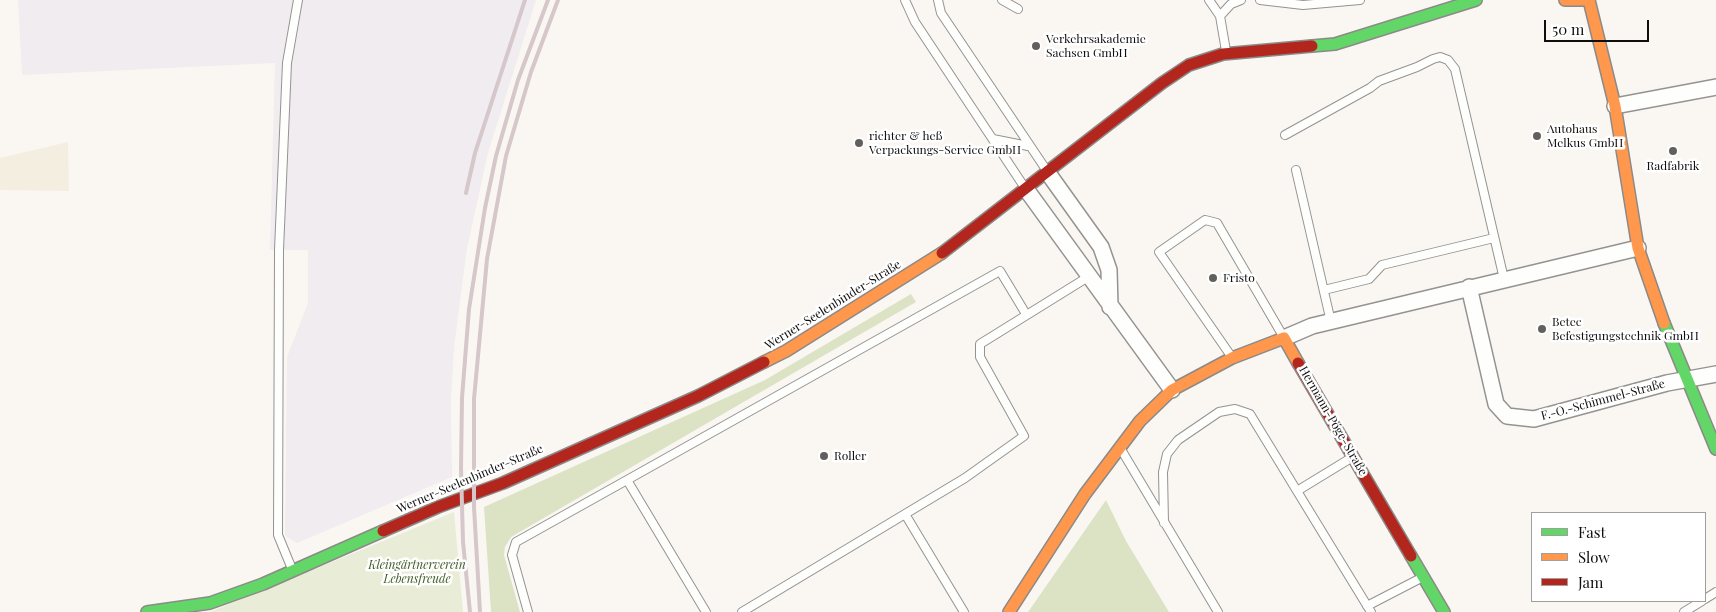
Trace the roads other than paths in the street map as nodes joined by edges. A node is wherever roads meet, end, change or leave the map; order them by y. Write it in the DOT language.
graph roads {
  1 [pos="298,0"];
  2 [pos="905,0"];
  3 [pos="938,0"];
  4 [pos="1002,0"];
  5 [pos="1209,0"];
  6 [pos="1241,0"];
  7 [pos="1260,0"];
  8 [pos="1360,0"];
  9 [pos="1476,0"];
  10 [pos="1564,0"];
  11 [pos="1583,0"];
  12 [pos="1589,0"];
  13 [pos="1018,9"];
  14 [pos="1220,16"];
  15 [pos="1227,53"];
  16 [pos="1716,87"];
  17 [pos="1615,106"];
  18 [pos="1285,134"];
  19 [pos="993,138"];
  20 [pos="1028,146"];
  21 [pos="1296,170"];
  22 [pos="1048,173"];
  23 [pos="1026,189"];
  24 [pos="1494,238"];
  25 [pos="1638,248"];
  26 [pos="1088,276"];
  27 [pos="1504,279"];
  28 [pos="1469,287"];
  29 [pos="1324,290"];
  30 [pos="1110,307"];
  31 [pos="1026,314"];
  32 [pos="1331,322"];
  33 [pos="1284,338"];
  34 [pos="1232,358"];
  35 [pos="1716,374"];
  36 [pos="1685,379"];
  37 [pos="1172,390"];
  38 [pos="1120,448"];
  39 [pos="1716,448"];
  40 [pos="1354,457"];
  41 [pos="627,480"];
  42 [pos="1297,491"];
  43 [pos="905,514"];
  44 [pos="1164,523"];
  45 [pos="292,571"];
  46 [pos="1424,577"];
  47 [pos="1701,602"];
  48 [pos="1369,609"];
  49 [pos="149,612"];
  50 [pos="528,612"];
  51 [pos="706,612"];
  52 [pos="742,612"];
  53 [pos="964,612"];
  54 [pos="1009,612"];
  55 [pos="1218,612"];
  56 [pos="1444,612"];
  57 [pos="1684,612"];
  1 -- 45 [label="lane"];
  2 -- 19 [label="lane"];
  3 -- 20 [label="lane"];
  4 -- 13 [label="lane"];
  5 -- 14 [label="lane"];
  6 -- 14 [label="lane"];
  7 -- 8 [label="lane"];
  9 -- 15 [label="main road, Werner-Seelenbinder-Straße"];
  10 -- 11 [label="main road"];
  12 -- 17 [label="main road"];
  14 -- 15 [label="lane"];
  15 -- 22 [label="main road, Werner-Seelenbinder-Straße"];
  16 -- 17 [label="street"];
  17 -- 25 [label="main road"];
  18 -- 24 [label="lane"];
  19 -- 20 [label="lane"];
  19 -- 23 [label="lane"];
  20 -- 22 [label="lane"];
  21 -- 29 [label="lane"];
  22 -- 23 [label="main road, Werner-Seelenbinder-Straße"];
  22 -- 30 [label="street"];
  23 -- 26 [label="street"];
  23 -- 45 [label="main road, Werner-Seelenbinder-Straße"];
  24 -- 27 [label="lane"];
  24 -- 29 [label="lane"];
  25 -- 27 [label="street"];
  25 -- 36 [label="main road"];
  26 -- 30 [label="street"];
  26 -- 31 [label="lane"];
  27 -- 28 [label="street"];
  28 -- 32 [label="street"];
  28 -- 36 [label="street, F.-O.-Schimmel-Straße"];
  29 -- 32 [label="lane"];
  30 -- 37 [label="street"];
  31 -- 41 [label="lane"];
  31 -- 43 [label="lane"];
  32 -- 33 [label="street"];
  33 -- 34 [label="main road"];
  33 -- 34 [label="lane"];
  33 -- 40 [label="main road, Hermann-Pöge-Straße"];
  34 -- 37 [label="main road"];
  35 -- 36 [label="street, F.-O.-Schimmel-Straße"];
  36 -- 39 [label="main road"];
  37 -- 38 [label="main road"];
  38 -- 44 [label="lane"];
  38 -- 54 [label="main road"];
  40 -- 42 [label="lane"];
  40 -- 46 [label="main road, Hermann-Pöge-Straße"];
  41 -- 50 [label="lane"];
  41 -- 51 [label="lane"];
  42 -- 44 [label="lane"];
  42 -- 48 [label="lane"];
  43 -- 52 [label="lane"];
  43 -- 53 [label="lane"];
  44 -- 55 [label="lane"];
  45 -- 49 [label="main road, Werner-Seelenbinder-Straße"];
  46 -- 48 [label="lane"];
  46 -- 56 [label="main road, Hermann-Pöge-Straße"];
  47 -- 57 [label="lane"];
}
